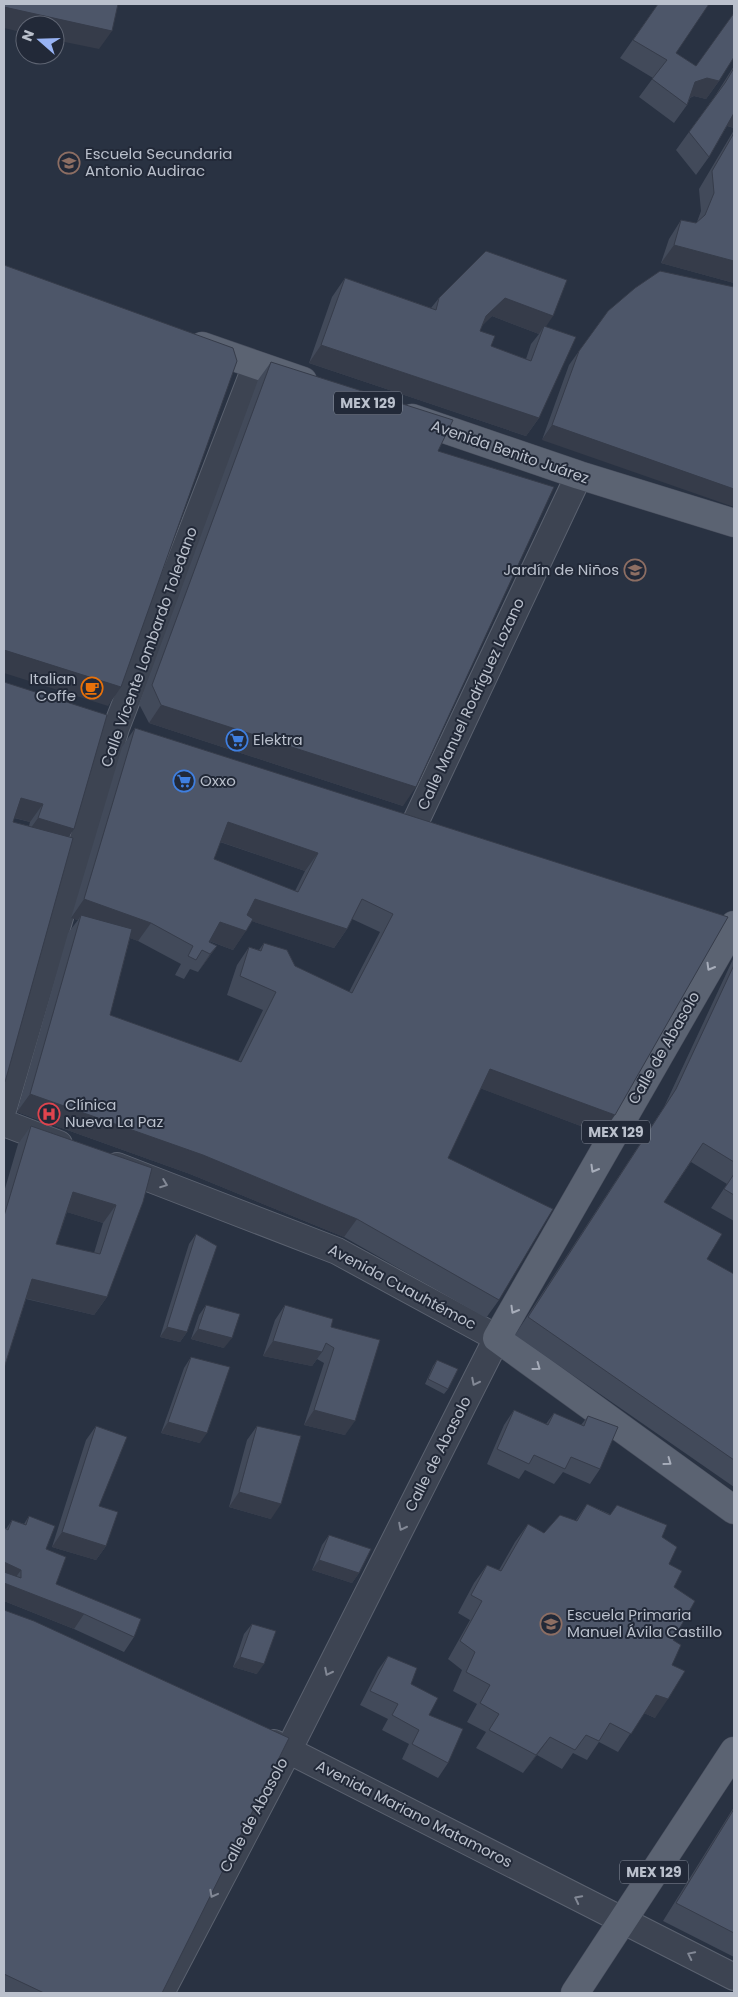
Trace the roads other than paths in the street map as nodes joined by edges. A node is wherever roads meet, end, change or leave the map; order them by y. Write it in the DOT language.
graph roads {
  1 [pos="182,339"];
  2 [pos="256,365"];
  3 [pos="330,390"];
  4 [pos="385,409"];
  5 [pos="578,475"];
  6 [pos="734,523"];
  7 [pos="415,823"];
  8 [pos="728,927"];
  9 [pos="4,1107"];
  10 [pos="4,1123"];
  11 [pos="497,1338"];
  12 [pos="734,1510"];
  13 [pos="252,1734"];
  14 [pos="289,1749"];
  15 [pos="734,1751"];
  16 [pos="621,1921"];
  17 [pos="734,1977"];
  18 [pos="161,1993"];
  19 [pos="575,1993"];
  1 -- 2 [label="main road, MEX 129"];
  2 -- 3 [label="main road, MEX 129"];
  2 -- 9 [label="street, Calle Vicente Lombardo Toledano"];
  4 -- 5 [label="main road, Avenida Benito Juárez / MEX 129"];
  5 -- 6 [label="main road, Avenida Benito Juárez / MEX 129"];
  5 -- 7 [label="street, Calle Manuel Rodríguez Lozano"];
  8 -- 11 [label="main road, Calle de Abasolo / MEX 129, one-way"];
  10 -- 11 [label="street, Avenida Cuauhtémoc, one-way"];
  11 -- 12 [label="main road, Avenida Cuauhtémoc, one-way"];
  11 -- 14 [label="street, Calle de Abasolo, one-way"];
  13 -- 14 [label="street, Avenida Mariano Matamoros"];
  16 -- 14 [label="street, Avenida Mariano Matamoros, one-way"];
  14 -- 18 [label="street, Calle de Abasolo, one-way"];
  15 -- 16 [label="main road, MEX 129"];
  17 -- 16 [label="street, Avenida Mariano Matamoros, one-way"];
  16 -- 19 [label="main road, MEX 129"];
}
